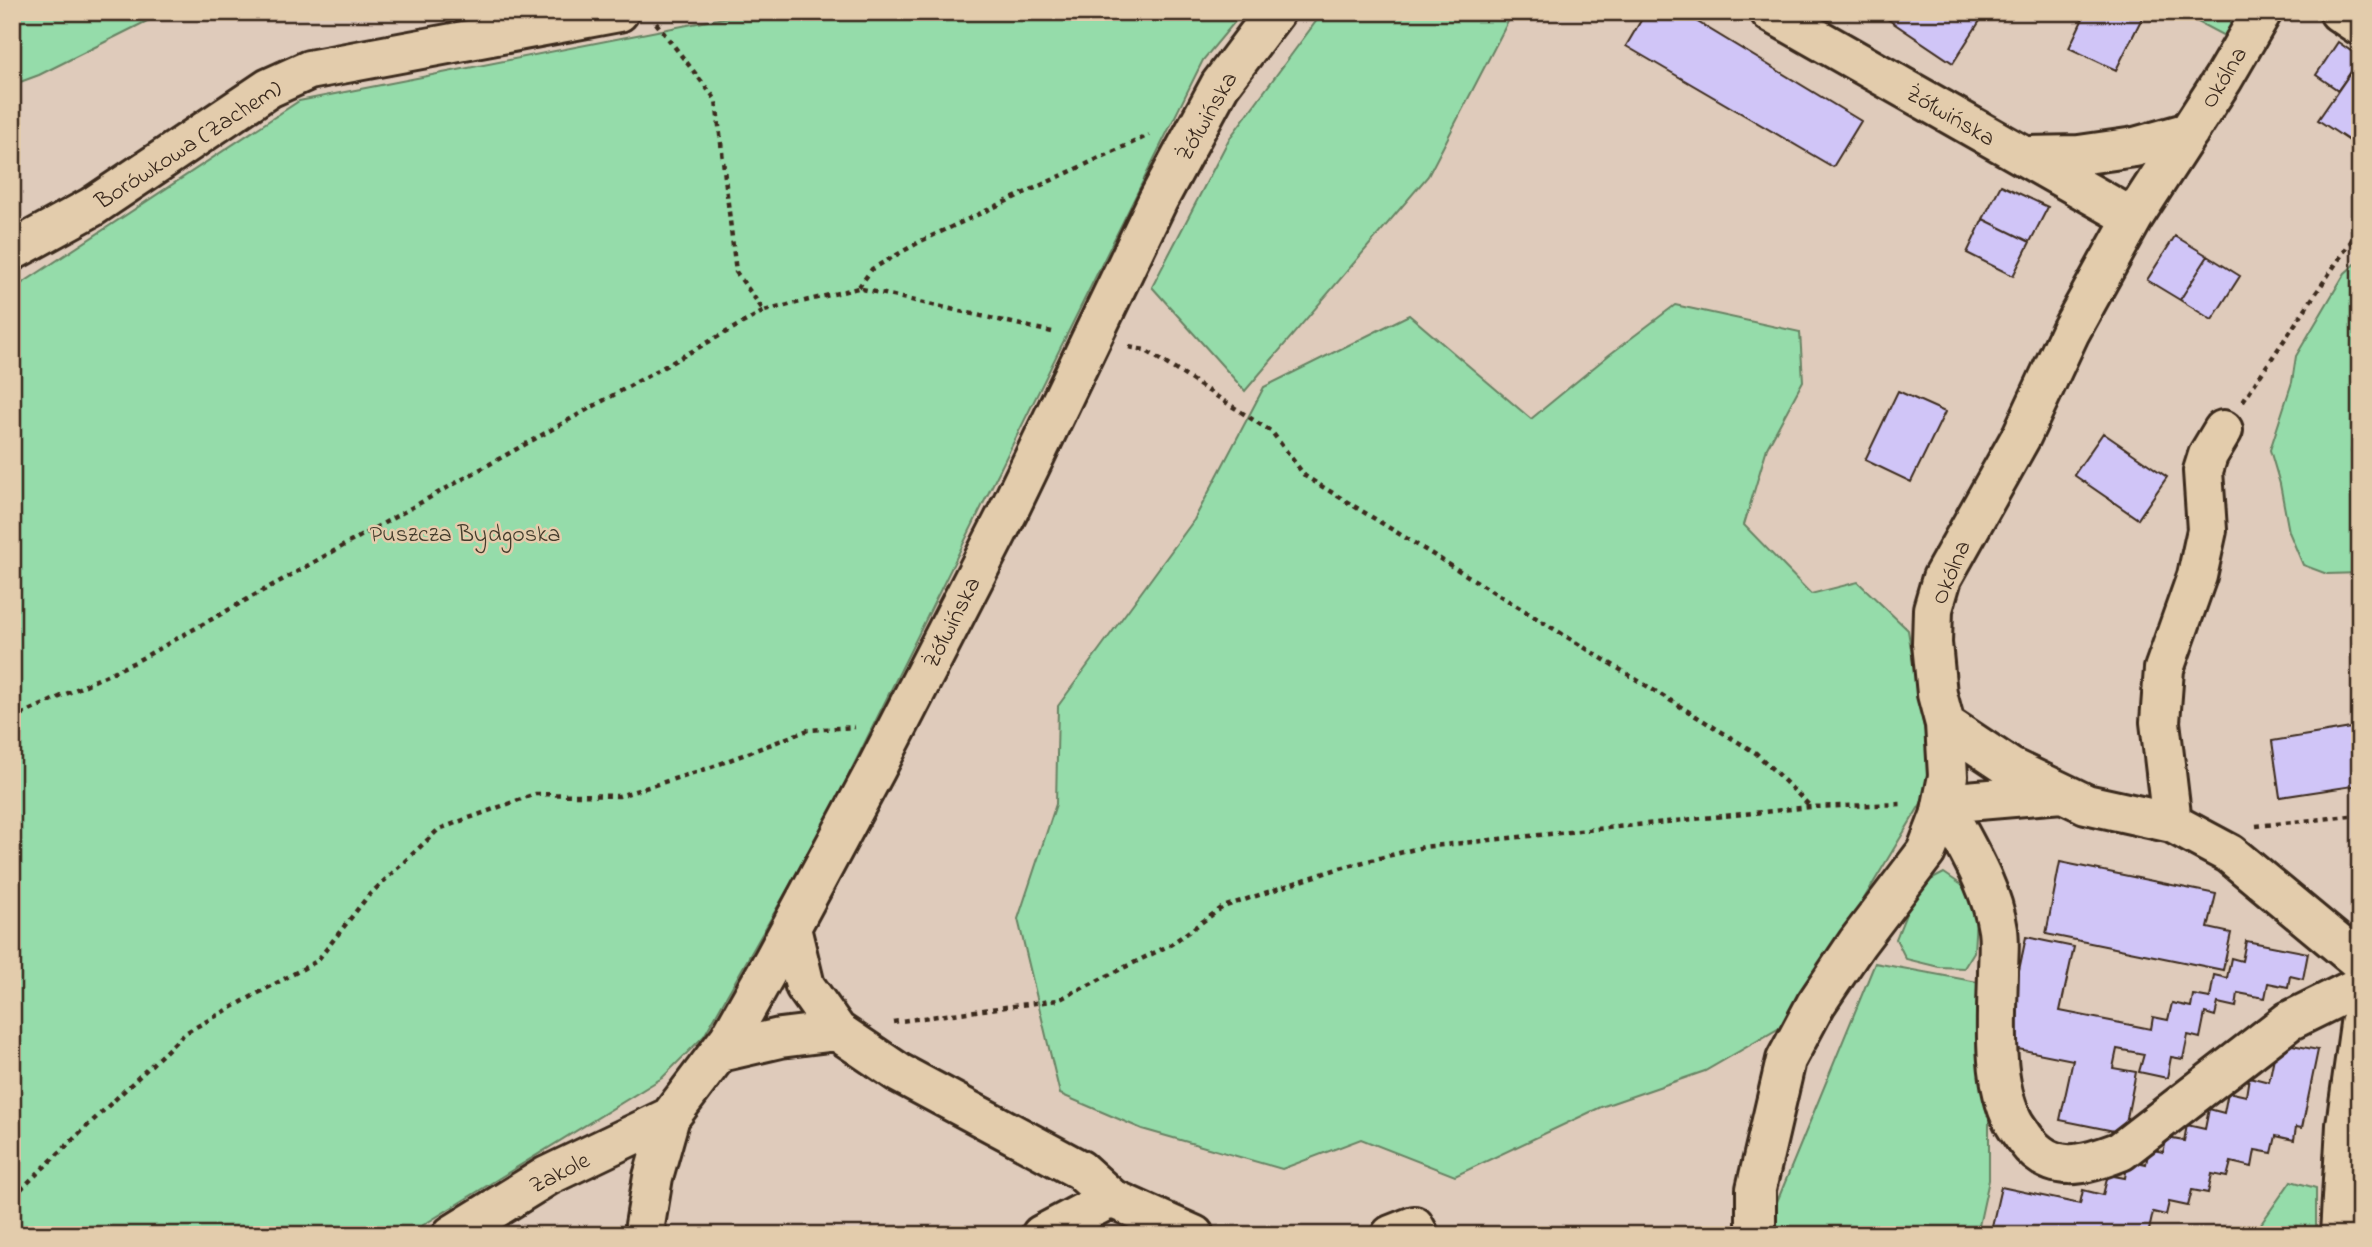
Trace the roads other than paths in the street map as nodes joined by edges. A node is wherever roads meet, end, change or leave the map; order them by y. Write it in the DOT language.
graph roads {
  1 [pos="619,12"];
  2 [pos="1275,12"];
  3 [pos="1770,12"];
  4 [pos="2262,12"];
  5 [pos="2339,12"];
  6 [pos="2360,26"];
  7 [pos="2189,132"];
  8 [pos="2023,156"];
  9 [pos="2133,218"];
  10 [pos="12,251"];
  11 [pos="2223,430"];
  12 [pos="1945,724"];
  13 [pos="2063,793"];
  14 [pos="1943,803"];
  15 [pos="2181,828"];
  16 [pos="791,928"];
  17 [pos="2360,962"];
  18 [pos="2360,986"];
  19 [pos="2360,1024"];
  20 [pos="837,1031"];
  21 [pos="719,1052"];
  22 [pos="670,1117"];
  23 [pos="1111,1198"];
  24 [pos="452,1235"];
  25 [pos="647,1235"];
  26 [pos="1041,1235"];
  27 [pos="1194,1235"];
  28 [pos="1391,1235"];
  29 [pos="1419,1235"];
  30 [pos="1756,1235"];
  31 [pos="2340,1235"];
  1 -- 10 [label="street, Borówkowa (Zachem)"];
  2 -- 16 [label="street, Żółwińska"];
  3 -- 8 [label="street, Żółwińska"];
  4 -- 7 [label="street, Okólna"];
  5 -- 6 [label="street"];
  7 -- 8 [label="street"];
  7 -- 9 [label="street, Okólna"];
  8 -- 9 [label="street, Żółwińska"];
  9 -- 12 [label="street, Okólna"];
  11 -- 15 [label="street"];
  12 -- 13 [label="street"];
  12 -- 14 [label="street, Okólna"];
  13 -- 14 [label="street"];
  13 -- 15 [label="street"];
  14 -- 18 [label="street"];
  14 -- 30 [label="street, Okólna"];
  15 -- 17 [label="street"];
  16 -- 20 [label="street"];
  16 -- 21 [label="street, Żółwińska"];
  19 -- 31 [label="street"];
  20 -- 21 [label="street"];
  20 -- 23 [label="street"];
  21 -- 22 [label="street, Żółwińska"];
  22 -- 24 [label="street, Zakole"];
  22 -- 25 [label="street, Żółwińska"];
  23 -- 26 [label="street"];
  23 -- 27 [label="street"];
  28 -- 29 [label="street"];
}
